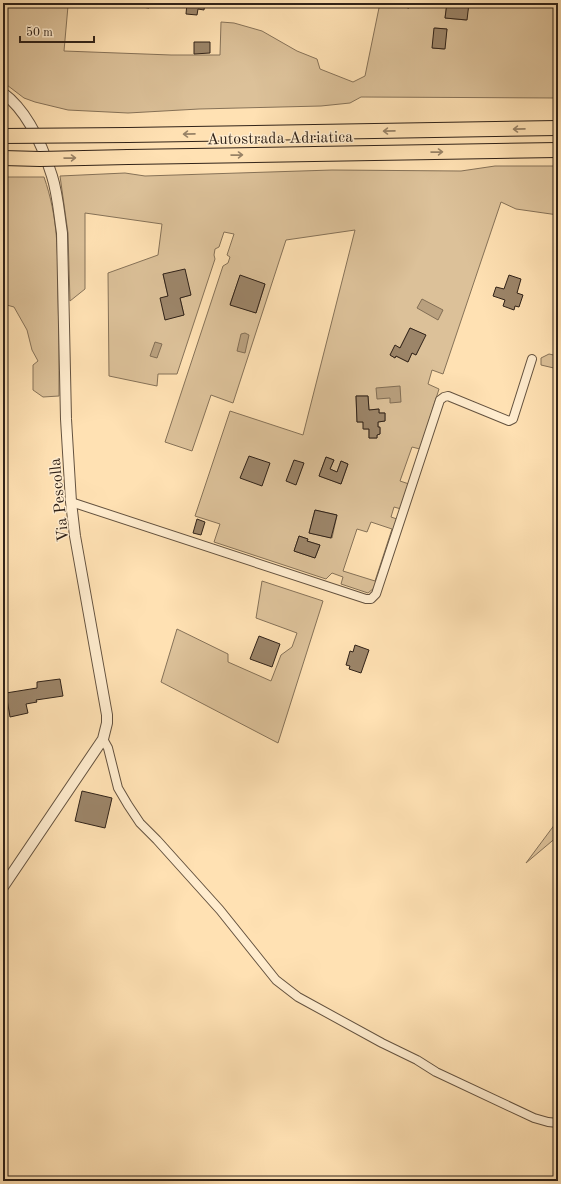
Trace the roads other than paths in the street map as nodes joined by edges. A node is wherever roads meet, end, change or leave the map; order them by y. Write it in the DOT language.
graph roads {
  1 [pos="3,93"];
  2 [pos="558,128"];
  3 [pos="3,136"];
  4 [pos="558,150"];
  5 [pos="3,158"];
  6 [pos="532,359"];
  7 [pos="71,502"];
  8 [pos="103,739"];
  9 [pos="3,887"];
  10 [pos="558,1123"];
  1 -- 7 [label="street, Via Pescolla"];
  2 -- 3 [label="highway, Autostrada Adriatica, one-way, bridge"];
  5 -- 4 [label="highway, Autostrada Adriatica, one-way, bridge"];
  6 -- 7 [label="street"];
  7 -- 8 [label="street, Via Pescolla"];
  8 -- 9 [label="street, Via Pescolla"];
  8 -- 10 [label="street"];
}
